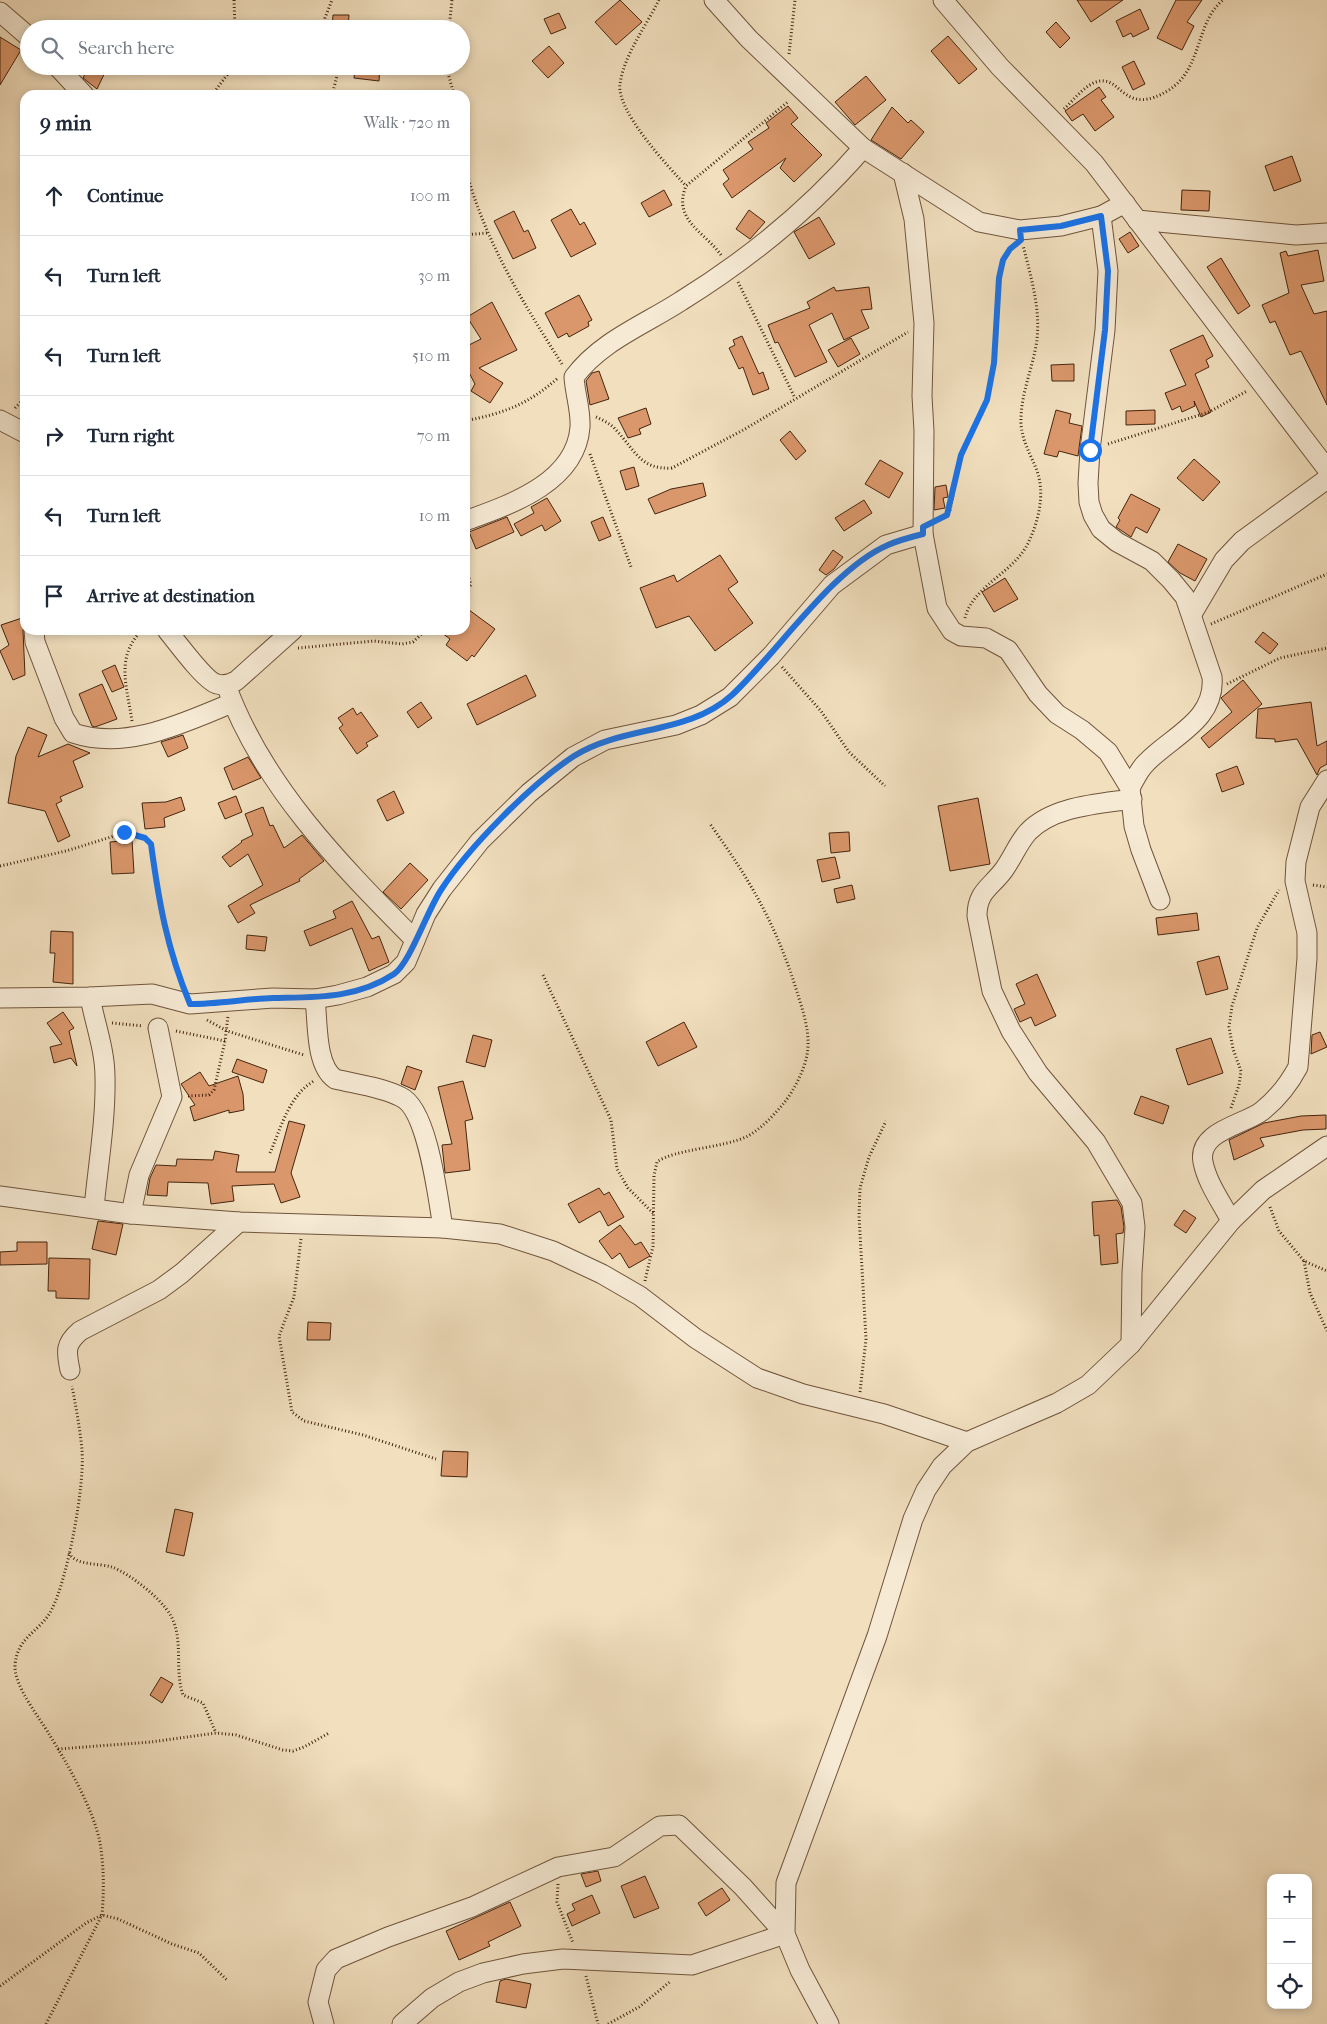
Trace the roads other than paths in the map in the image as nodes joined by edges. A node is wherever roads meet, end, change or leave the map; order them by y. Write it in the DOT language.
graph roads {
  1 [pos="714,0"];
  2 [pos="942,0"];
  3 [pos="0,12"];
  4 [pos="20,29"];
  5 [pos="66,75"];
  6 [pos="80,90"];
  7 [pos="863,148"];
  8 [pos="903,173"];
  9 [pos="1125,203"];
  10 [pos="1101,216"];
  11 [pos="1137,220"];
  12 [pos="1327,233"];
  13 [pos="0,420"];
  14 [pos="20,430"];
  15 [pos="1327,469"];
  16 [pos="1327,479"];
  17 [pos="470,519"];
  18 [pos="923,530"];
  19 [pos="1194,622"];
  20 [pos="34,635"];
  21 [pos="171,635"];
  22 [pos="287,635"];
  23 [pos="229,694"];
  24 [pos="1327,780"];
  25 [pos="1131,793"];
  26 [pos="1160,900"];
  27 [pos="415,940"];
  28 [pos="90,997"];
  29 [pos="0,998"];
  30 [pos="316,999"];
  31 [pos="158,1028"];
  32 [pos="1327,1146"];
  33 [pos="0,1196"];
  34 [pos="94,1208"];
  35 [pos="130,1214"];
  36 [pos="1231,1221"];
  37 [pos="239,1222"];
  38 [pos="444,1228"];
  39 [pos="1132,1344"];
  40 [pos="70,1370"];
  41 [pos="967,1442"];
  42 [pos="785,1934"];
  43 [pos="324,2024"];
  44 [pos="402,2024"];
  45 [pos="829,2024"];
  1 -- 7 [label="street"];
  2 -- 9 [label="street"];
  3 -- 4 [label="street"];
  5 -- 6 [label="street"];
  7 -- 8 [label="street"];
  7 -- 17 [label="street"];
  8 -- 10 [label="street"];
  8 -- 18 [label="street"];
  9 -- 10 [label="street"];
  9 -- 11 [label="street"];
  10 -- 19 [label="street"];
  11 -- 12 [label="street"];
  11 -- 15 [label="street"];
  13 -- 14 [label="street"];
  16 -- 19 [label="street"];
  18 -- 25 [label="street"];
  18 -- 27 [label="street"];
  19 -- 25 [label="street"];
  20 -- 23 [label="street"];
  21 -- 23 [label="street"];
  22 -- 23 [label="street"];
  23 -- 27 [label="street"];
  24 -- 36 [label="street"];
  25 -- 26 [label="street"];
  25 -- 39 [label="street"];
  27 -- 30 [label="street"];
  28 -- 29 [label="street"];
  28 -- 30 [label="street"];
  28 -- 34 [label="street"];
  30 -- 38 [label="street"];
  31 -- 35 [label="street"];
  32 -- 36 [label="street"];
  33 -- 34 [label="street"];
  34 -- 35 [label="street"];
  35 -- 37 [label="street"];
  36 -- 39 [label="street"];
  37 -- 38 [label="street"];
  37 -- 40 [label="street"];
  38 -- 41 [label="street"];
  39 -- 41 [label="street"];
  41 -- 42 [label="street"];
  42 -- 43 [label="street"];
  42 -- 44 [label="street"];
  42 -- 45 [label="street"];
}
